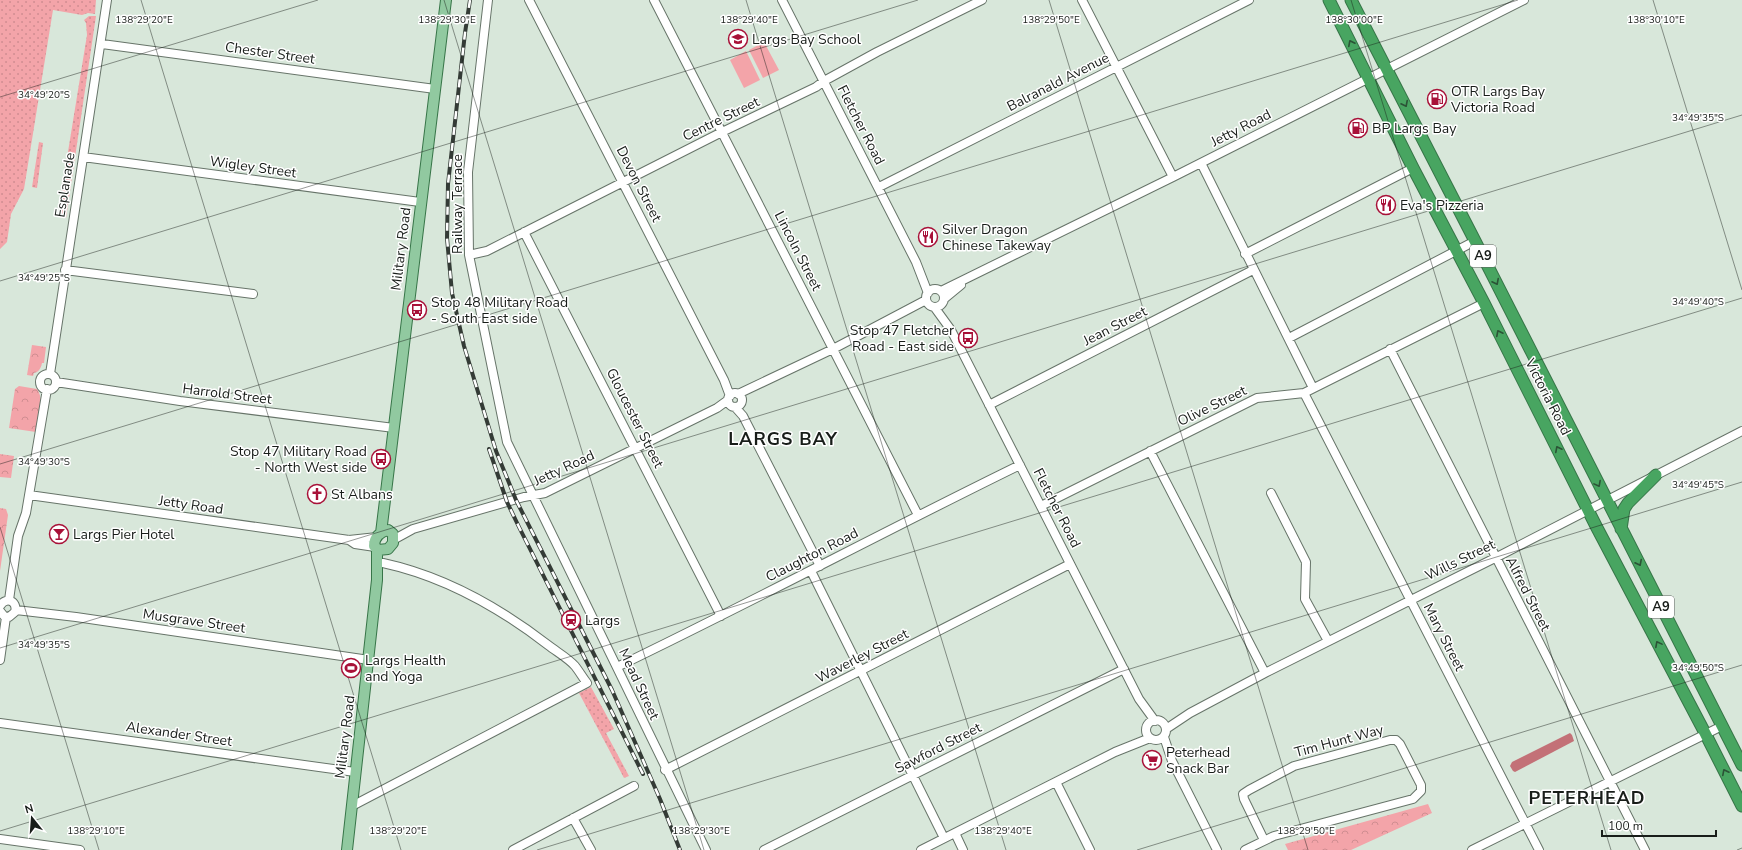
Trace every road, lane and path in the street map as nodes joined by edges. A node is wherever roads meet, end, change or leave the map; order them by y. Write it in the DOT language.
graph roads {
  1 [pos="108,0"];
  2 [pos="446,0"];
  3 [pos="488,0"];
  4 [pos="528,0"];
  5 [pos="654,0"];
  6 [pos="782,0"];
  7 [pos="982,0"];
  8 [pos="1082,0"];
  9 [pos="1249,0"];
  10 [pos="1329,0"];
  11 [pos="1351,0"];
  12 [pos="1524,0"];
  13 [pos="102,44"];
  14 [pos="1116,67"];
  15 [pos="1387,69"];
  16 [pos="1369,78"];
  17 [pos="824,81"];
  18 [pos="435,89"];
  19 [pos="722,132"];
  20 [pos="83,157"];
  21 [pos="1201,163"];
  22 [pos="1413,168"];
  23 [pos="1173,177"];
  24 [pos="623,182"];
  25 [pos="879,187"];
  26 [pos="420,202"];
  27 [pos="524,232"];
  28 [pos="1475,241"];
  29 [pos="1456,251"];
  30 [pos="1245,254"];
  31 [pos="469,255"];
  32 [pos="66,270"];
  33 [pos="1253,270"];
  34 [pos="253,294"];
  35 [pos="935,299"];
  36 [pos="1484,303"];
  37 [pos="1289,338"];
  38 [pos="833,349"];
  39 [pos="1390,349"];
  40 [pos="50,374"];
  41 [pos="56,382"];
  42 [pos="1313,388"];
  43 [pos="48,389"];
  44 [pos="1304,393"];
  45 [pos="735,400"];
  46 [pos="989,405"];
  47 [pos="394,428"];
  48 [pos="1742,431"];
  49 [pos="635,447"];
  50 [pos="1150,451"];
  51 [pos="1020,465"];
  52 [pos="1656,474"];
  53 [pos="1272,493"];
  54 [pos="29,495"];
  55 [pos="533,496"];
  56 [pos="1606,500"];
  57 [pos="1041,506"];
  58 [pos="1588,509"];
  59 [pos="918,515"];
  60 [pos="1621,529"];
  61 [pos="386,534"];
  62 [pos="349,540"];
  63 [pos="380,549"];
  64 [pos="1495,558"];
  65 [pos="383,563"];
  66 [pos="1070,564"];
  67 [pos="820,566"];
  68 [pos="811,572"];
  69 [pos="377,580"];
  70 [pos="9,600"];
  71 [pos="1410,600"];
  72 [pos="0,606"];
  73 [pos="16,610"];
  74 [pos="3,614"];
  75 [pos="721,616"];
  76 [pos="1328,641"];
  77 [pos="0,660"];
  78 [pos="369,660"];
  79 [pos="617,667"];
  80 [pos="1124,669"];
  81 [pos="861,671"];
  82 [pos="1265,673"];
  83 [pos="0,723"];
  84 [pos="1722,726"];
  85 [pos="1156,730"];
  86 [pos="1705,733"];
  87 [pos="1742,765"];
  88 [pos="665,770"];
  89 [pos="355,772"];
  90 [pos="913,776"];
  91 [pos="1056,782"];
  92 [pos="1610,782"];
  93 [pos="634,786"];
  94 [pos="352,806"];
  95 [pos="1742,806"];
  96 [pos="573,818"];
  97 [pos="1525,823"];
  98 [pos="955,833"];
  99 [pos="944,838"];
  100 [pos="0,839"];
  101 [pos="1264,840"];
  102 [pos="80,850"];
  103 [pos="347,850"];
  104 [pos="513,850"];
  105 [pos="591,850"];
  106 [pos="706,850"];
  107 [pos="764,850"];
  108 [pos="921,850"];
  109 [pos="963,850"];
  110 [pos="1090,850"];
  111 [pos="1217,850"];
  112 [pos="1245,850"];
  113 [pos="1472,850"];
  114 [pos="1539,850"];
  115 [pos="1645,850"];
  1 -- 13 [label="street, Esplanade"];
  2 -- 18 [label="main road, Military Road"];
  3 -- 31 [label="street, Railway Terrace"];
  4 -- 24 [label="street, Devon Street"];
  5 -- 19 [label="street, Lincoln Street"];
  6 -- 17 [label="street, Fletcher Road"];
  7 -- 17 [label="street, Centre Street"];
  8 -- 14 [label="street"];
  9 -- 14 [label="street, Balranald Avenue"];
  16 -- 10 [label="highway, Victoria Road / A9, one-way"];
  11 -- 15 [label="highway, Victoria Road / A9"];
  12 -- 15 [label="street, Jetty Road"];
  13 -- 18 [label="street, Chester Street"];
  13 -- 20 [label="street, Esplanade"];
  14 -- 23 [label="street"];
  14 -- 25 [label="street, Balranald Avenue"];
  15 -- 16 [label="street, Jetty Road"];
  15 -- 28 [label="highway, Victoria Road / A9, one-way"];
  16 -- 21 [label="street, Jetty Road"];
  16 -- 22 [label="highway, Victoria Road / A9"];
  17 -- 19 [label="street, Centre Street"];
  17 -- 25 [label="street, Fletcher Road"];
  18 -- 26 [label="main road, Military Road"];
  19 -- 24 [label="street, Centre Street"];
  19 -- 38 [label="street, Lincoln Street"];
  20 -- 26 [label="street, Wigley Street"];
  20 -- 32 [label="street, Esplanade"];
  21 -- 23 [label="street, Jetty Road"];
  21 -- 30 [label="street"];
  22 -- 29 [label="highway, Victoria Road / A9"];
  22 -- 30 [label="street"];
  23 -- 35 [label="street, Jetty Road"];
  24 -- 27 [label="street, Centre Street"];
  24 -- 45 [label="street, Devon Street"];
  25 -- 35 [label="street, Fletcher Road"];
  26 -- 47 [label="main road, Military Road"];
  27 -- 31 [label="street, Centre Street"];
  27 -- 49 [label="street, Gloucester Street"];
  28 -- 29 [label="street"];
  28 -- 56 [label="highway, Victoria Road / A9, one-way"];
  29 -- 36 [label="highway, Victoria Road / A9"];
  29 -- 37 [label="street"];
  30 -- 33 [label="street"];
  31 -- 55 [label="street, Railway Terrace"];
  32 -- 34 [label="street"];
  32 -- 40 [label="street, Esplanade"];
  33 -- 37 [label="street"];
  33 -- 46 [label="street, Jean Street"];
  35 -- 38 [label="street, Jetty Road"];
  35 -- 46 [label="street, Fletcher Road"];
  36 -- 39 [label="street, Olive Street"];
  58 -- 36 [label="highway, Victoria Road / A9, one-way"];
  37 -- 42 [label="street"];
  38 -- 45 [label="street, Jetty Road"];
  38 -- 59 [label="street, Lincoln Street"];
  39 -- 42 [label="street, Olive Street"];
  39 -- 64 [label="street, Alfred Street"];
  40 -- 41 [label="street"];
  40 -- 43 [label="street"];
  41 -- 43 [label="street"];
  41 -- 47 [label="street, Harrold Street"];
  42 -- 44 [label="street, Olive Street"];
  43 -- 54 [label="street"];
  44 -- 50 [label="street, Olive Street"];
  44 -- 71 [label="street, Mary Street"];
  45 -- 49 [label="street, Jetty Road"];
  45 -- 67 [label="street, Devon Street"];
  46 -- 51 [label="street, Fletcher Road"];
  47 -- 61 [label="main road, Military Road"];
  48 -- 52 [label="street, Wills Street"];
  49 -- 55 [label="street, Jetty Road"];
  49 -- 75 [label="street, Gloucester Street"];
  50 -- 57 [label="street, Olive Street"];
  50 -- 82 [label="street"];
  51 -- 57 [label="street, Fletcher Road"];
  51 -- 59 [label="street, Claughton Road"];
  52 -- 56 [label="street, Wills Street"];
  52 -- 60 [label="highway"];
  53 -- 76 [label="street"];
  54 -- 62 [label="street, Jetty Road"];
  54 -- 70 [label="street"];
  55 -- 61 [label="street, Jetty Road"];
  55 -- 79 [label="street, Mead Street"];
  56 -- 58 [label="street, Wills Street"];
  56 -- 60 [label="highway, Victoria Road / A9"];
  57 -- 66 [label="street, Fletcher Road"];
  58 -- 64 [label="street, Wills Street"];
  86 -- 58 [label="highway, Victoria Road / A9, one-way"];
  59 -- 67 [label="street, Claughton Road"];
  60 -- 84 [label="highway, Victoria Road / A9, one-way"];
  61 -- 62 [label="street, Jetty Road"];
  61 -- 63 [label="main road"];
  61 -- 63 [label="main road, Military Road"];
  62 -- 63 [label="street, Jetty Road"];
  63 -- 65 [label="main road, Military Road"];
  63 -- 69 [label="main road, Military Road"];
  64 -- 71 [label="street, Wills Street"];
  64 -- 92 [label="street, Alfred Street"];
  65 -- 69 [label="main road, Military Road"];
  65 -- 94 [label="street"];
  66 -- 80 [label="street, Fletcher Road"];
  66 -- 81 [label="street, Waverley Street"];
  67 -- 68 [label="street, Claughton Road"];
  68 -- 75 [label="street, Claughton Road"];
  68 -- 81 [label="street"];
  69 -- 78 [label="main road, Military Road"];
  70 -- 72 [label="street"];
  70 -- 73 [label="street"];
  71 -- 76 [label="street, Wills Street"];
  71 -- 97 [label="street, Mary Street"];
  73 -- 74 [label="street"];
  73 -- 78 [label="street, Musgrave Street"];
  74 -- 77 [label="street"];
  75 -- 79 [label="street, Claughton Road"];
  76 -- 82 [label="street, Wills Street"];
  78 -- 89 [label="main road, Military Road"];
  79 -- 88 [label="street, Mead Street"];
  80 -- 85 [label="street, Fletcher Road"];
  80 -- 90 [label="street, Sawford Street"];
  81 -- 88 [label="street, Waverley Street"];
  81 -- 90 [label="street"];
  82 -- 85 [label="street, Wills Street"];
  83 -- 89 [label="street, Alexander Street"];
  84 -- 86 [label="street"];
  84 -- 87 [label="highway, Victoria Road / A9"];
  85 -- 91 [label="street, Wills Street"];
  85 -- 111 [label="street, Fletcher Road"];
  86 -- 92 [label="street"];
  95 -- 86 [label="highway, Victoria Road / A9, one-way"];
  88 -- 106 [label="street, Mead Street"];
  89 -- 94 [label="main road, Military Road"];
  90 -- 99 [label="street"];
  90 -- 107 [label="street, Sawford Street"];
  91 -- 98 [label="street, Wills Street"];
  91 -- 110 [label="street"];
  92 -- 97 [label="street"];
  92 -- 115 [label="street, Alfred Street"];
  93 -- 96 [label="street"];
  94 -- 103 [label="main road, Military Road"];
  96 -- 104 [label="street"];
  96 -- 105 [label="street"];
  97 -- 113 [label="street"];
  97 -- 114 [label="street, Mary Street"];
  98 -- 99 [label="street, Wills Street"];
  98 -- 109 [label="street"];
  99 -- 108 [label="street, Wills Street"];
  100 -- 102 [label="street"];
  101 -- 101 [label="street, Tim Hunt Way"];
  101 -- 112 [label="street, Tim Hunt Way"];
}
